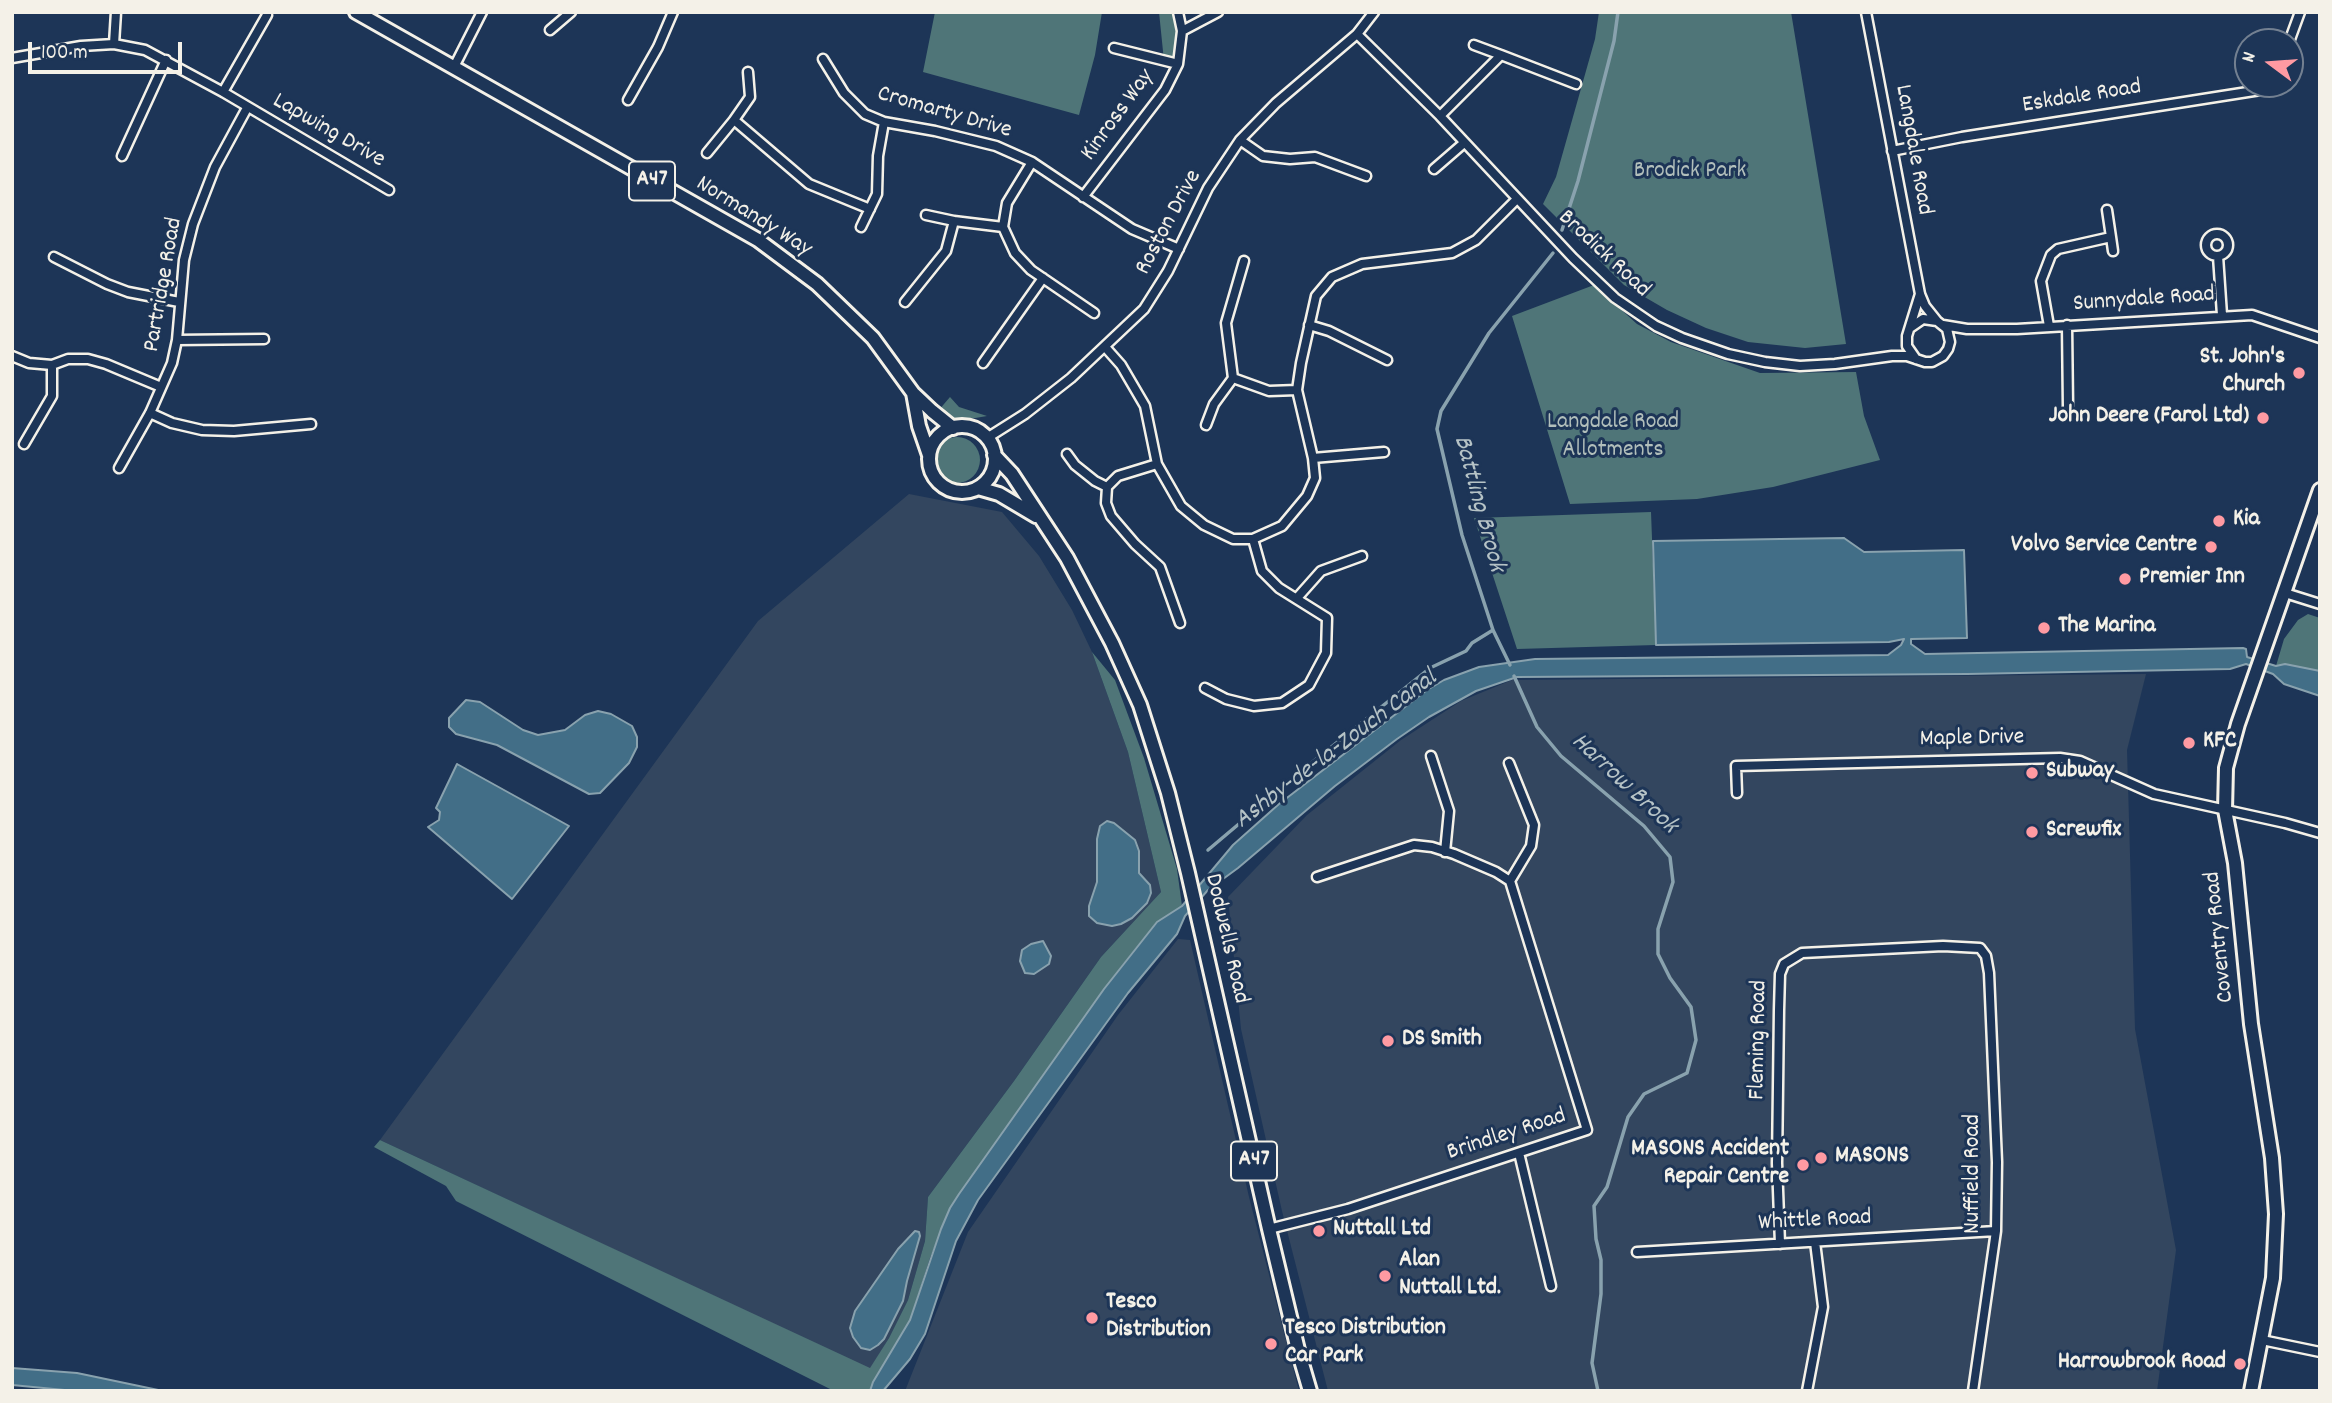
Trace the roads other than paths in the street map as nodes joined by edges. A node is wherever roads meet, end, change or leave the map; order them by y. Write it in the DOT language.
graph roads {
  1 [pos="116,12"];
  2 [pos="356,12"];
  3 [pos="482,12"];
  4 [pos="571,12"];
  5 [pos="673,12"];
  6 [pos="1178,12"];
  7 [pos="1218,12"];
  8 [pos="1374,12"];
  9 [pos="1866,12"];
  10 [pos="267,15"];
  11 [pos="550,30"];
  12 [pos="1182,31"];
  13 [pos="1357,34"];
  14 [pos="114,44"];
  15 [pos="1474,45"];
  16 [pos="1114,48"];
  17 [pos="1501,55"];
  18 [pos="13,57"];
  19 [pos="823,59"];
  20 [pos="166,60"];
  21 [pos="1178,64"];
  22 [pos="454,68"];
  23 [pos="748,72"];
  24 [pos="1576,84"];
  25 [pos="223,92"];
  26 [pos="2234,94"];
  27 [pos="628,100"];
  28 [pos="247,108"];
  29 [pos="1440,116"];
  30 [pos="734,121"];
  31 [pos="884,122"];
  32 [pos="1240,140"];
  33 [pos="1464,143"];
  34 [pos="1892,151"];
  35 [pos="707,153"];
  36 [pos="122,156"];
  37 [pos="1032,162"];
  38 [pos="1434,169"];
  39 [pos="1366,176"];
  40 [pos="389,190"];
  41 [pos="1083,197"];
  42 [pos="1517,199"];
  43 [pos="870,209"];
  44 [pos="2107,210"];
  45 [pos="926,215"];
  46 [pos="954,221"];
  47 [pos="862,227"];
  48 [pos="1003,227"];
  49 [pos="2111,237"];
  50 [pos="1179,249"];
  51 [pos="2113,251"];
  52 [pos="2218,256"];
  53 [pos="54,257"];
  54 [pos="1244,261"];
  55 [pos="1043,278"];
  56 [pos="1920,294"];
  57 [pos="179,302"];
  58 [pos="905,302"];
  59 [pos="1094,313"];
  60 [pos="2222,315"];
  61 [pos="1940,323"];
  62 [pos="1309,325"];
  63 [pos="2067,325"];
  64 [pos="2049,326"];
  65 [pos="1910,328"];
  66 [pos="1967,329"];
  67 [pos="1949,337"];
  68 [pos="2320,338"];
  69 [pos="264,340"];
  70 [pos="177,341"];
  71 [pos="1907,346"];
  72 [pos="1105,347"];
  73 [pos="12,356"];
  74 [pos="1892,356"];
  75 [pos="1387,360"];
  76 [pos="1918,360"];
  77 [pos="983,363"];
  78 [pos="52,365"];
  79 [pos="1233,378"];
  80 [pos="160,387"];
  81 [pos="1297,390"];
  82 [pos="913,393"];
  83 [pos="2068,407"];
  84 [pos="150,414"];
  85 [pos="311,424"];
  86 [pos="1206,425"];
  87 [pos="953,428"];
  88 [pos="987,438"];
  89 [pos="24,444"];
  90 [pos="1384,452"];
  91 [pos="1067,454"];
  92 [pos="929,455"];
  93 [pos="994,455"];
  94 [pos="1313,458"];
  95 [pos="1157,464"];
  96 [pos="119,468"];
  97 [pos="1107,487"];
  98 [pos="978,488"];
  99 [pos="2320,490"];
  100 [pos="1039,518"];
  101 [pos="1253,539"];
  102 [pos="1362,556"];
  103 [pos="2284,593"];
  104 [pos="1297,598"];
  105 [pos="2320,604"];
  106 [pos="1180,623"];
  107 [pos="1205,688"];
  108 [pos="1431,756"];
  109 [pos="1509,763"];
  110 [pos="1737,793"];
  111 [pos="2225,810"];
  112 [pos="2320,833"];
  113 [pos="1445,852"];
  114 [pos="1317,877"];
  115 [pos="1510,881"];
  116 [pos="1986,956"];
  117 [pos="1519,1153"];
  118 [pos="1269,1229"];
  119 [pos="1996,1231"];
  120 [pos="1815,1242"];
  121 [pos="1780,1244"];
  122 [pos="1637,1252"];
  123 [pos="1551,1286"];
  124 [pos="2262,1340"];
  125 [pos="2320,1352"];
  126 [pos="1311,1391"];
  127 [pos="1807,1391"];
  128 [pos="1973,1391"];
  129 [pos="2252,1391"];
  1 -- 14 [label="street"];
  2 -- 22 [label="main road, Normandy Way / A47"];
  3 -- 22 [label="street"];
  4 -- 11 [label="street"];
  5 -- 27 [label="street"];
  6 -- 12 [label="street, Kinross Way"];
  7 -- 12 [label="street"];
  8 -- 13 [label="street, Roston Drive"];
  9 -- 34 [label="street, Langdale Road"];
  10 -- 25 [label="street"];
  12 -- 21 [label="street, Kinross Way"];
  13 -- 29 [label="street, Brodick Road"];
  13 -- 32 [label="street, Roston Drive"];
  14 -- 18 [label="street, Lapwing Drive"];
  14 -- 20 [label="street, Lapwing Drive"];
  15 -- 17 [label="street"];
  16 -- 21 [label="street"];
  17 -- 24 [label="street"];
  17 -- 29 [label="street"];
  19 -- 31 [label="street, Cromarty Drive"];
  20 -- 25 [label="street, Lapwing Drive"];
  20 -- 36 [label="street"];
  21 -- 41 [label="street, Kinross Way"];
  22 -- 82 [label="main road, Normandy Way / A47"];
  23 -- 30 [label="street"];
  25 -- 28 [label="street, Lapwing Drive"];
  26 -- 34 [label="street, Eskdale Road"];
  28 -- 40 [label="street, Lapwing Drive"];
  28 -- 57 [label="street, Partridge Road"];
  29 -- 33 [label="street, Brodick Road"];
  30 -- 35 [label="street"];
  30 -- 43 [label="street"];
  31 -- 37 [label="street, Cromarty Drive"];
  31 -- 43 [label="street"];
  32 -- 39 [label="street"];
  32 -- 50 [label="street, Roston Drive"];
  33 -- 38 [label="street"];
  33 -- 42 [label="street, Brodick Road"];
  34 -- 56 [label="street, Langdale Road"];
  37 -- 41 [label="street, Cromarty Drive"];
  37 -- 48 [label="street"];
  41 -- 50 [label="street, Cromarty Drive"];
  42 -- 62 [label="street"];
  42 -- 74 [label="street, Brodick Road"];
  43 -- 47 [label="street"];
  44 -- 49 [label="street"];
  45 -- 46 [label="street"];
  46 -- 48 [label="street"];
  46 -- 58 [label="street"];
  48 -- 55 [label="street"];
  49 -- 51 [label="street"];
  49 -- 64 [label="street"];
  50 -- 72 [label="street, Roston Drive"];
  52 -- 60 [label="street"];
  53 -- 57 [label="street"];
  54 -- 79 [label="street"];
  55 -- 59 [label="street"];
  55 -- 77 [label="street"];
  56 -- 61 [label="street, Langdale Road"];
  56 -- 65 [label="street, Langdale Road"];
  57 -- 70 [label="street, Partridge Road"];
  60 -- 63 [label="street, Sunnydale Road"];
  60 -- 68 [label="street, Sunnydale Road"];
  61 -- 65 [label="street"];
  61 -- 66 [label="street, Sunnydale Road"];
  61 -- 67 [label="street"];
  62 -- 75 [label="street"];
  62 -- 81 [label="street"];
  63 -- 64 [label="street, Sunnydale Road"];
  63 -- 83 [label="street"];
  64 -- 66 [label="street, Sunnydale Road"];
  65 -- 71 [label="street"];
  66 -- 67 [label="street, Sunnydale Road"];
  67 -- 76 [label="street"];
  69 -- 70 [label="street"];
  70 -- 80 [label="street, Partridge Road"];
  71 -- 74 [label="street, Brodick Road"];
  71 -- 76 [label="street"];
  72 -- 88 [label="street, Roston Drive"];
  72 -- 95 [label="street"];
  73 -- 78 [label="street"];
  74 -- 76 [label="street, Brodick Road"];
  78 -- 80 [label="street"];
  78 -- 89 [label="street"];
  79 -- 81 [label="street"];
  79 -- 86 [label="street"];
  80 -- 84 [label="street, Partridge Road"];
  81 -- 94 [label="street"];
  82 -- 87 [label="main road, Normandy Way / A47"];
  82 -- 92 [label="main road, Normandy Way / A47"];
  84 -- 85 [label="street"];
  84 -- 96 [label="street, Partridge Road"];
  87 -- 88 [label="main road"];
  87 -- 92 [label="main road"];
  88 -- 93 [label="main road"];
  90 -- 94 [label="street"];
  91 -- 97 [label="street"];
  92 -- 98 [label="main road"];
  93 -- 98 [label="main road"];
  93 -- 100 [label="main road, Dodwells Road / A47"];
  94 -- 101 [label="street"];
  95 -- 97 [label="street"];
  95 -- 101 [label="street"];
  97 -- 106 [label="street"];
  98 -- 100 [label="main road, Dodwells Road / A47"];
  99 -- 103 [label="main road, Coventry Road"];
  100 -- 118 [label="main road, Dodwells Road / A47"];
  101 -- 104 [label="street"];
  102 -- 104 [label="street"];
  103 -- 105 [label="street"];
  103 -- 111 [label="main road, Coventry Road"];
  104 -- 107 [label="street"];
  108 -- 113 [label="street"];
  109 -- 115 [label="street"];
  110 -- 111 [label="street, Maple Drive"];
  111 -- 112 [label="street"];
  111 -- 124 [label="main road, Coventry Road"];
  113 -- 114 [label="street"];
  113 -- 115 [label="street"];
  115 -- 117 [label="street, Brindley Road"];
  116 -- 119 [label="street, Nuffield Road"];
  116 -- 121 [label="street, Fleming Road"];
  117 -- 118 [label="street, Brindley Road"];
  117 -- 123 [label="street"];
  118 -- 126 [label="main road, Dodwells Road / A47"];
  119 -- 120 [label="street, Whittle Road"];
  119 -- 128 [label="street, Nuffield Road"];
  120 -- 121 [label="street, Whittle Road"];
  120 -- 127 [label="street"];
  121 -- 122 [label="street, Whittle Road"];
  124 -- 125 [label="street"];
  124 -- 129 [label="main road, Coventry Road"];
}
